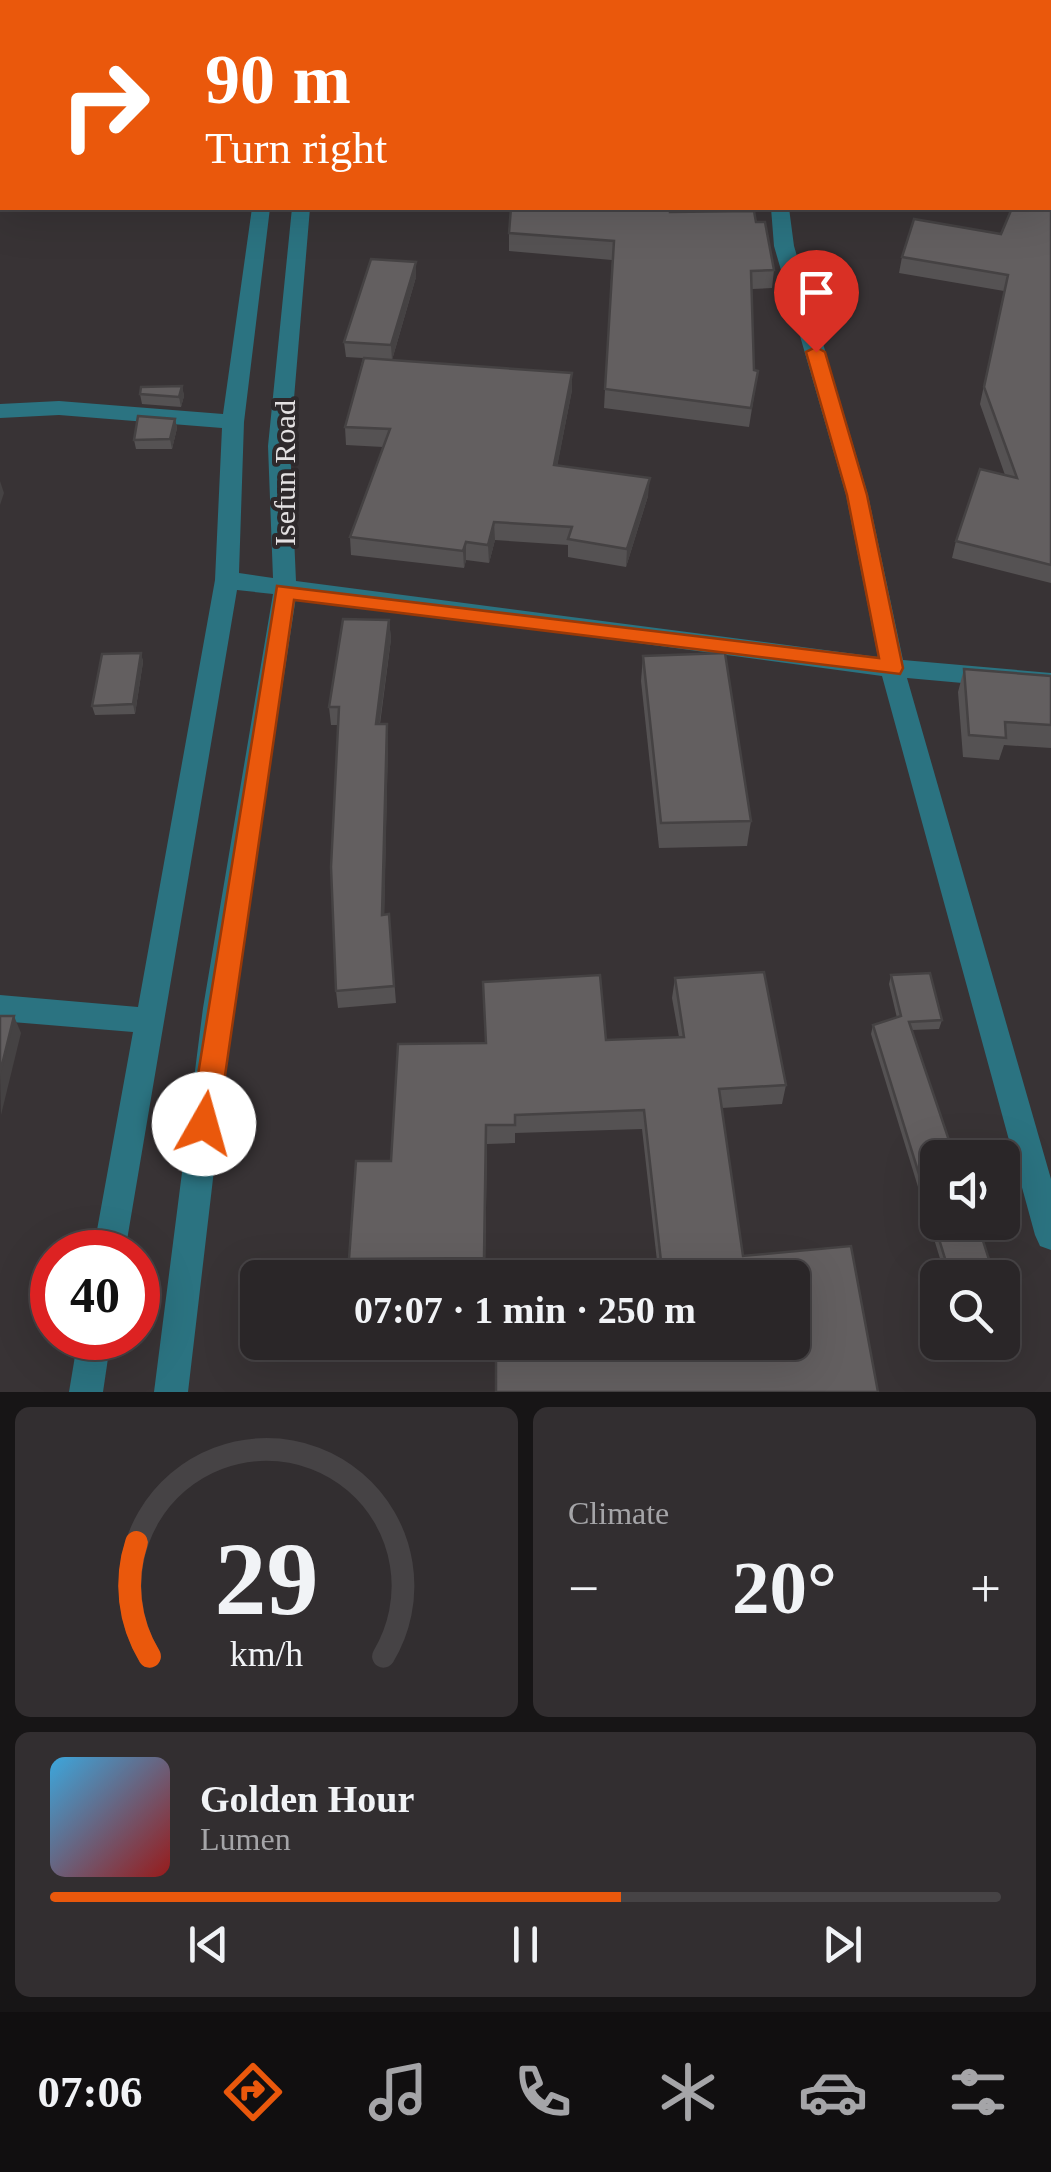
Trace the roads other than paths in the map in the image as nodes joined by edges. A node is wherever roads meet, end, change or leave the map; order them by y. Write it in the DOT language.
graph roads {
  1 [pos="261,210"];
  2 [pos="301,210"];
  3 [pos="780,210"];
  4 [pos="0,411"];
  5 [pos="233,422"];
  6 [pos="226,580"];
  7 [pos="284,591"];
  8 [pos="892,668"];
  9 [pos="1051,682"];
  10 [pos="0,1008"];
  11 [pos="147,1020"];
  12 [pos="113,1230"];
  13 [pos="1051,1235"];
  14 [pos="91,1360"];
  15 [pos="86,1392"];
  16 [pos="171,1392"];
  1 -- 5 [label="street, Isefun Road"];
  2 -- 7 [label="street, Isefun Road"];
  3 -- 8 [label="street"];
  4 -- 5 [label="street"];
  5 -- 6 [label="street, Isefun Road"];
  6 -- 7 [label="street"];
  6 -- 11 [label="street, Isefun Road"];
  7 -- 8 [label="street"];
  7 -- 16 [label="street, Isefun Road"];
  8 -- 9 [label="street"];
  8 -- 13 [label="street"];
  10 -- 11 [label="street"];
  11 -- 12 [label="street, Isefun Road"];
  14 -- 15 [label="street"];
}
